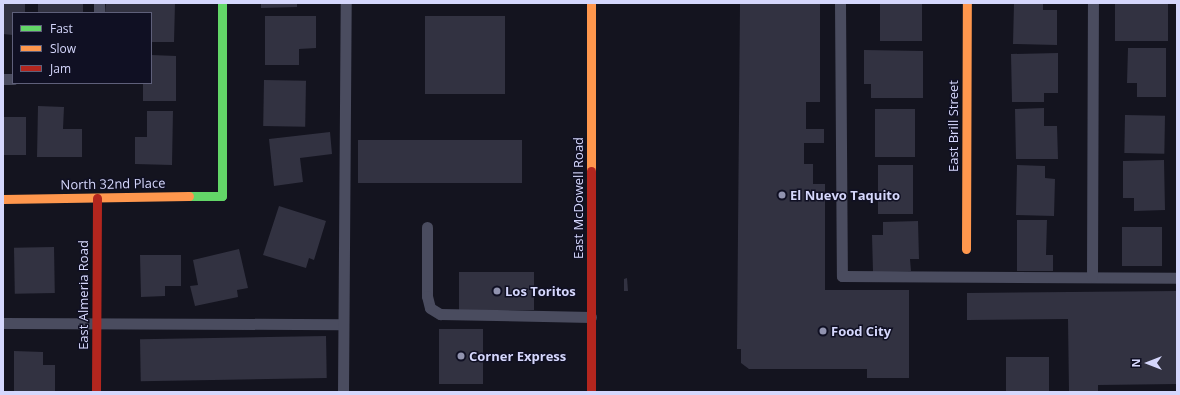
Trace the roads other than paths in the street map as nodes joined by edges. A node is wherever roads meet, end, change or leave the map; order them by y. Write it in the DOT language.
graph roads {
  1 [pos="222,3"];
  2 [pos="346,3"];
  3 [pos="591,3"];
  4 [pos="840,3"];
  5 [pos="967,3"];
  6 [pos="1093,3"];
  7 [pos="97,198"];
  8 [pos="3,199"];
  9 [pos="427,227"];
  10 [pos="966,249"];
  11 [pos="1092,277"];
  12 [pos="1177,278"];
  13 [pos="591,316"];
  14 [pos="3,323"];
  15 [pos="96,324"];
  16 [pos="342,324"];
  17 [pos="96,392"];
  18 [pos="343,392"];
  19 [pos="591,392"];
  1 -- 7 [label="street, North 32nd Place"];
  2 -- 16 [label="lane"];
  3 -- 13 [label="street, East McDowell Road"];
  4 -- 11 [label="lane"];
  5 -- 10 [label="street, East Brill Street"];
  6 -- 11 [label="lane"];
  7 -- 8 [label="street, North 32nd Place"];
  7 -- 15 [label="street, East Almeria Road"];
  9 -- 13 [label="lane"];
  11 -- 12 [label="lane"];
  13 -- 19 [label="street, East McDowell Road"];
  14 -- 15 [label="lane"];
  15 -- 16 [label="lane"];
  15 -- 17 [label="street, East Almeria Road"];
  16 -- 18 [label="lane"];
}
